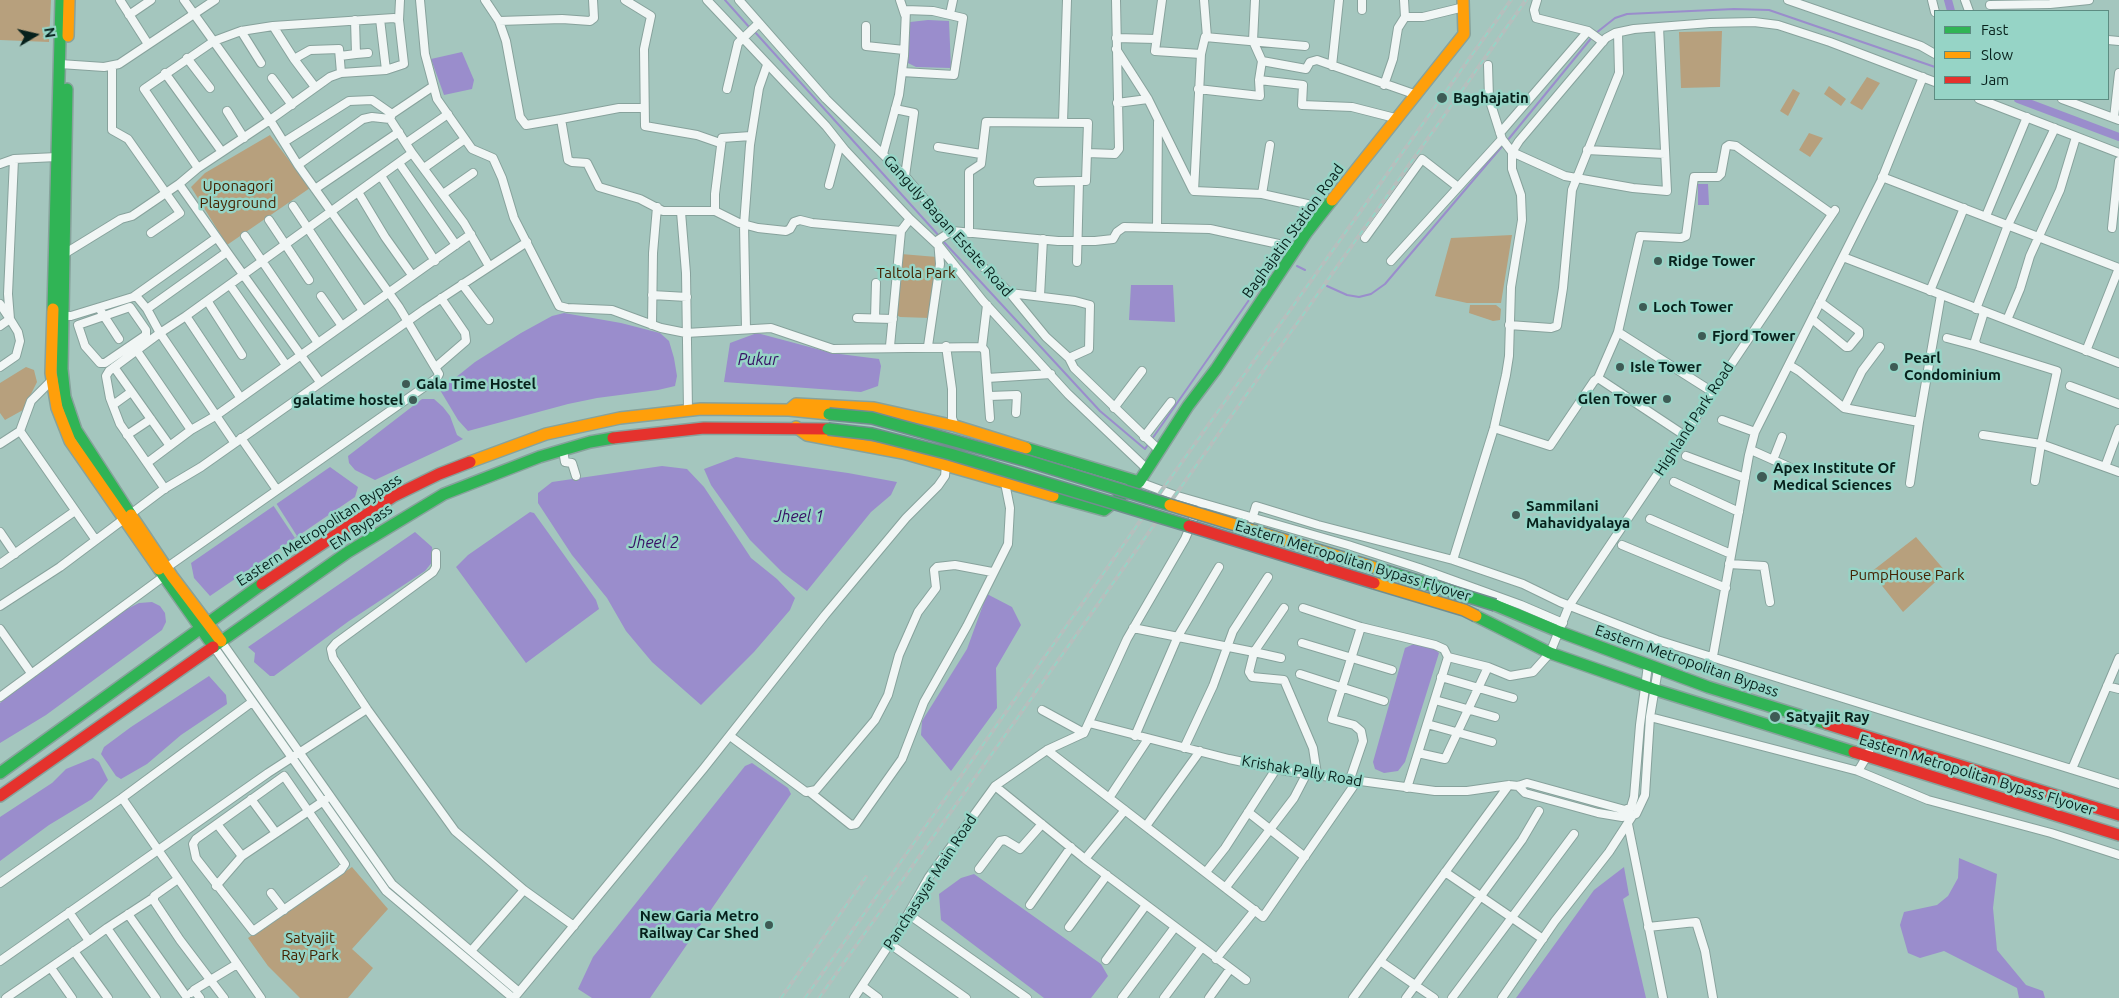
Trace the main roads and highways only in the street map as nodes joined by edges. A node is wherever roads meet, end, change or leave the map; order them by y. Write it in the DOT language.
graph roads {
  1 [pos="61,0"];
  2 [pos="69,0"];
  3 [pos="1463,3"];
  4 [pos="64,64"];
  5 [pos="59,217"];
  6 [pos="58,316"];
  7 [pos="790,410"];
  8 [pos="796,427"];
  9 [pos="1139,482"];
  10 [pos="127,517"];
  11 [pos="203,625"];
  12 [pos="1561,628"];
  13 [pos="217,644"];
  14 [pos="0,773"];
  15 [pos="0,796"];
  16 [pos="2119,815"];
  17 [pos="2119,835"];
  1 -- 4 [label="main road"];
  2 -- 4 [label="main road"];
  3 -- 9 [label="main road, Baghajatin Station Road"];
  4 -- 5 [label="main road"];
  4 -- 5 [label="main road"];
  5 -- 6 [label="main road"];
  5 -- 6 [label="main road"];
  6 -- 10 [label="main road"];
  6 -- 10 [label="main road"];
  7 -- 9 [label="main road"];
  7 -- 11 [label="main road, Eastern Metropolitan Bypass"];
  7 -- 12 [label="main road, Eastern Metropolitan Bypass Flyover, bridge"];
  8 -- 9 [label="main road, Baghajatin Station Road"];
  8 -- 13 [label="main road, EM Bypass"];
  8 -- 17 [label="main road, Eastern Metropolitan Bypass Flyover, bridge"];
  10 -- 11 [label="main road"];
  11 -- 13 [label="main road"];
  11 -- 14 [label="main road, Eastern Metropolitan Bypass"];
  12 -- 16 [label="main road, Eastern Metropolitan Bypass"];
  13 -- 15 [label="main road, EM Bypass"];
}
